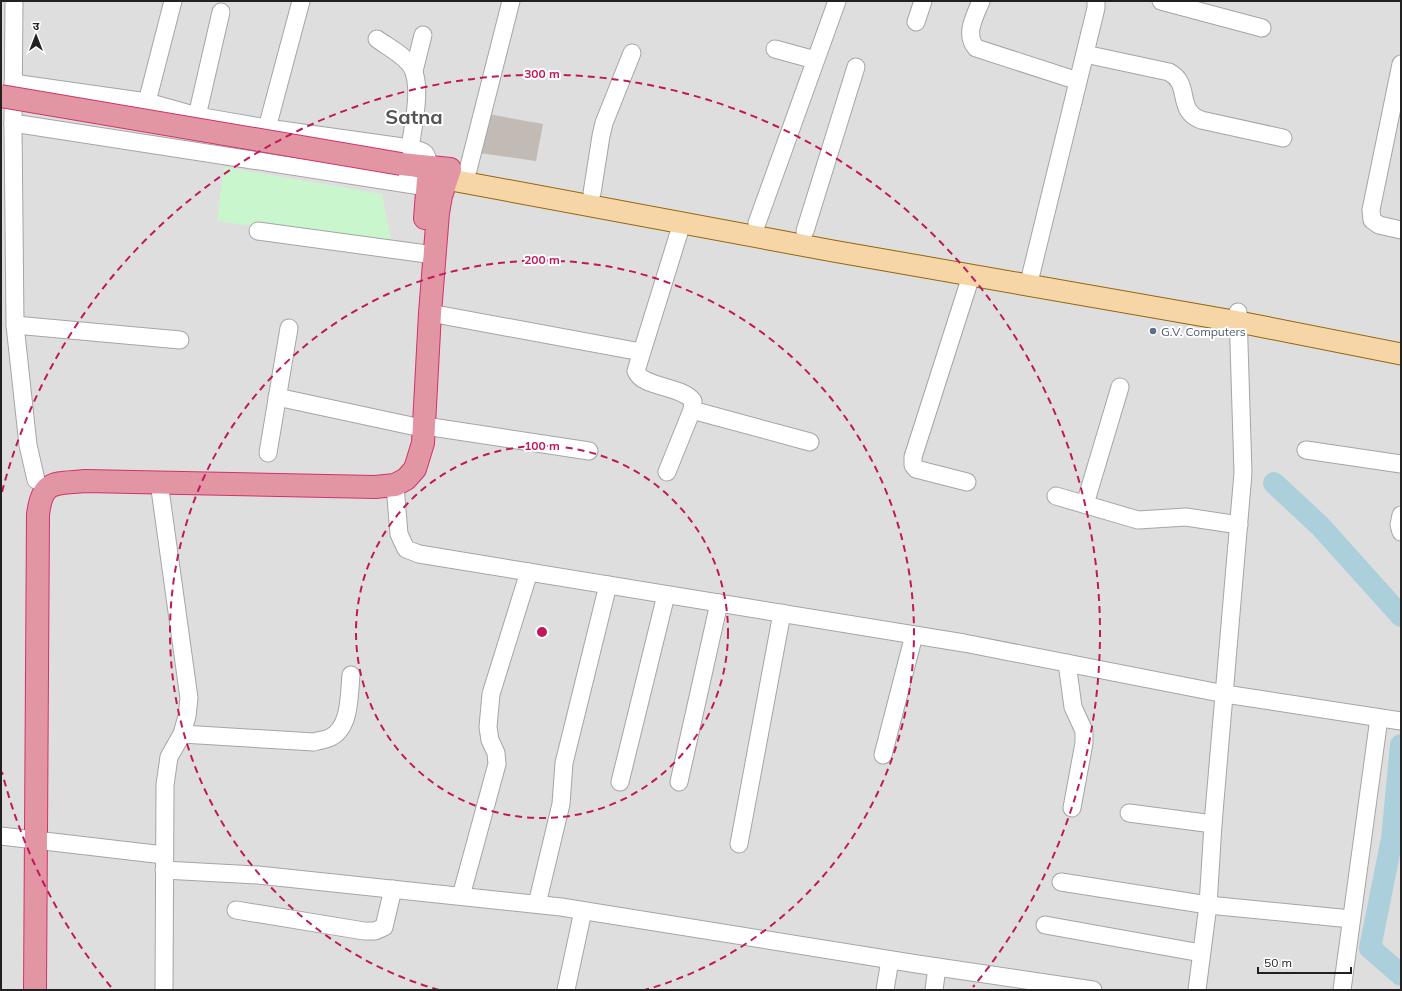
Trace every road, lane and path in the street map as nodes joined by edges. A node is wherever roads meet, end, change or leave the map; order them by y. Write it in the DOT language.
graph roads {
  1 [pos="14,1"];
  2 [pos="173,1"];
  3 [pos="301,1"];
  4 [pos="511,1"];
  5 [pos="837,1"];
  6 [pos="923,1"];
  7 [pos="981,1"];
  8 [pos="1096,1"];
  9 [pos="1161,1"];
  10 [pos="221,12"];
  11 [pos="916,22"];
  12 [pos="1262,28"];
  13 [pos="423,35"];
  14 [pos="378,39"];
  15 [pos="775,49"];
  16 [pos="632,53"];
  17 [pos="1085,54"];
  18 [pos="815,60"];
  19 [pos="1401,64"];
  20 [pos="856,67"];
  21 [pos="414,71"];
  22 [pos="1078,81"];
  23 [pos="7,90"];
  24 [pos="147,102"];
  25 [pos="197,116"];
  26 [pos="13,123"];
  27 [pos="267,128"];
  28 [pos="1282,138"];
  29 [pos="430,169"];
  30 [pos="592,193"];
  31 [pos="682,223"];
  32 [pos="757,223"];
  33 [pos="1401,230"];
  34 [pos="258,231"];
  35 [pos="805,232"];
  36 [pos="429,254"];
  37 [pos="1031,274"];
  38 [pos="971,276"];
  39 [pos="430,313"];
  40 [pos="1239,317"];
  41 [pos="15,325"];
  42 [pos="289,328"];
  43 [pos="1316,332"];
  44 [pos="180,340"];
  45 [pos="1401,343"];
  46 [pos="641,352"];
  47 [pos="1401,354"];
  48 [pos="1120,387"];
  49 [pos="277,397"];
  50 [pos="692,410"];
  51 [pos="419,426"];
  52 [pos="810,442"];
  53 [pos="1306,450"];
  54 [pos="589,451"];
  55 [pos="268,453"];
  56 [pos="1401,464"];
  57 [pos="667,472"];
  58 [pos="36,480"];
  59 [pos="159,482"];
  60 [pos="967,482"];
  61 [pos="395,485"];
  62 [pos="1056,496"];
  63 [pos="1085,504"];
  64 [pos="1401,516"];
  65 [pos="1239,525"];
  66 [pos="1401,532"];
  67 [pos="529,572"];
  68 [pos="608,585"];
  69 [pos="666,594"];
  70 [pos="720,603"];
  71 [pos="782,614"];
  72 [pos="914,635"];
  73 [pos="1067,663"];
  74 [pos="351,675"];
  75 [pos="1225,694"];
  76 [pos="1389,720"];
  77 [pos="182,734"];
  78 [pos="883,755"];
  79 [pos="620,782"];
  80 [pos="679,782"];
  81 [pos="1072,808"];
  82 [pos="1129,812"];
  83 [pos="1213,824"];
  84 [pos="1,836"];
  85 [pos="30,838"];
  86 [pos="738,844"];
  87 [pos="164,862"];
  88 [pos="1061,882"];
  89 [pos="394,889"];
  90 [pos="461,896"];
  91 [pos="537,904"];
  92 [pos="1208,905"];
  93 [pos="236,910"];
  94 [pos="583,911"];
  95 [pos="1351,920"];
  96 [pos="1044,925"];
  97 [pos="1201,954"];
  98 [pos="890,960"];
  99 [pos="937,967"];
  100 [pos="1027,985"];
  101 [pos="24,990"];
  102 [pos="35,990"];
  103 [pos="164,990"];
  104 [pos="566,990"];
  105 [pos="885,990"];
  106 [pos="934,990"];
  107 [pos="1093,990"];
  108 [pos="1197,990"];
  109 [pos="1342,990"];
  1 -- 23 [label="street"];
  2 -- 24 [label="street"];
  3 -- 27 [label="street"];
  4 -- 29 [label="street"];
  5 -- 18 [label="street"];
  6 -- 11 [label="street"];
  7 -- 22 [label="street"];
  8 -- 17 [label="street"];
  9 -- 12 [label="street"];
  10 -- 25 [label="street"];
  13 -- 21 [label="street"];
  14 -- 21 [label="street"];
  15 -- 18 [label="street"];
  16 -- 30 [label="street"];
  17 -- 22 [label="street"];
  17 -- 28 [label="street"];
  18 -- 32 [label="street"];
  19 -- 33 [label="street"];
  20 -- 35 [label="street"];
  21 -- 29 [label="street"];
  22 -- 37 [label="street"];
  23 -- 24 [label="street"];
  23 -- 26 [label="street"];
  23 -- 29 [label="highway, bridge"];
  24 -- 25 [label="street"];
  25 -- 27 [label="street"];
  26 -- 29 [label="street"];
  26 -- 41 [label="street"];
  27 -- 29 [label="street"];
  29 -- 30 [label="main road"];
  29 -- 31 [label="main road"];
  29 -- 36 [label="highway"];
  30 -- 32 [label="main road"];
  31 -- 38 [label="main road"];
  31 -- 46 [label="street"];
  32 -- 35 [label="main road"];
  34 -- 36 [label="street"];
  35 -- 37 [label="main road"];
  36 -- 39 [label="highway"];
  36 -- 51 [label="highway"];
  37 -- 40 [label="main road"];
  38 -- 40 [label="main road"];
  38 -- 60 [label="street"];
  39 -- 46 [label="street"];
  39 -- 51 [label="highway"];
  40 -- 43 [label="main road"];
  40 -- 65 [label="street"];
  41 -- 44 [label="street"];
  41 -- 58 [label="street"];
  42 -- 49 [label="street"];
  43 -- 45 [label="main road"];
  43 -- 47 [label="main road"];
  46 -- 50 [label="street"];
  48 -- 63 [label="street"];
  49 -- 51 [label="street"];
  49 -- 55 [label="street"];
  50 -- 52 [label="street"];
  50 -- 57 [label="street"];
  51 -- 54 [label="street"];
  51 -- 58 [label="highway"];
  51 -- 61 [label="highway"];
  53 -- 56 [label="street"];
  58 -- 85 [label="highway"];
  59 -- 61 [label="highway"];
  59 -- 77 [label="street"];
  59 -- 85 [label="highway"];
  61 -- 67 [label="street"];
  62 -- 63 [label="street"];
  63 -- 65 [label="street"];
  64 -- 66 [label="street"];
  65 -- 75 [label="street"];
  67 -- 68 [label="street"];
  67 -- 90 [label="street"];
  68 -- 69 [label="street"];
  68 -- 91 [label="street"];
  69 -- 70 [label="street"];
  69 -- 79 [label="street"];
  70 -- 71 [label="street"];
  70 -- 80 [label="street"];
  71 -- 72 [label="street"];
  71 -- 86 [label="street"];
  72 -- 73 [label="street"];
  72 -- 78 [label="street"];
  73 -- 75 [label="street"];
  73 -- 81 [label="street"];
  74 -- 77 [label="street"];
  75 -- 76 [label="street"];
  75 -- 83 [label="street"];
  76 -- 95 [label="street"];
  77 -- 87 [label="street"];
  82 -- 83 [label="street"];
  83 -- 92 [label="street"];
  84 -- 85 [label="street"];
  85 -- 87 [label="street"];
  85 -- 101 [label="highway"];
  85 -- 102 [label="highway"];
  87 -- 89 [label="street"];
  87 -- 103 [label="street"];
  88 -- 92 [label="street"];
  89 -- 90 [label="street"];
  89 -- 93 [label="street"];
  90 -- 91 [label="street"];
  91 -- 94 [label="street"];
  92 -- 95 [label="street"];
  92 -- 97 [label="street"];
  94 -- 98 [label="street"];
  94 -- 104 [label="street"];
  95 -- 109 [label="street"];
  96 -- 97 [label="street"];
  97 -- 108 [label="street"];
  98 -- 99 [label="street"];
  98 -- 105 [label="street"];
  99 -- 100 [label="street"];
  99 -- 106 [label="street"];
  100 -- 107 [label="street"];
}
